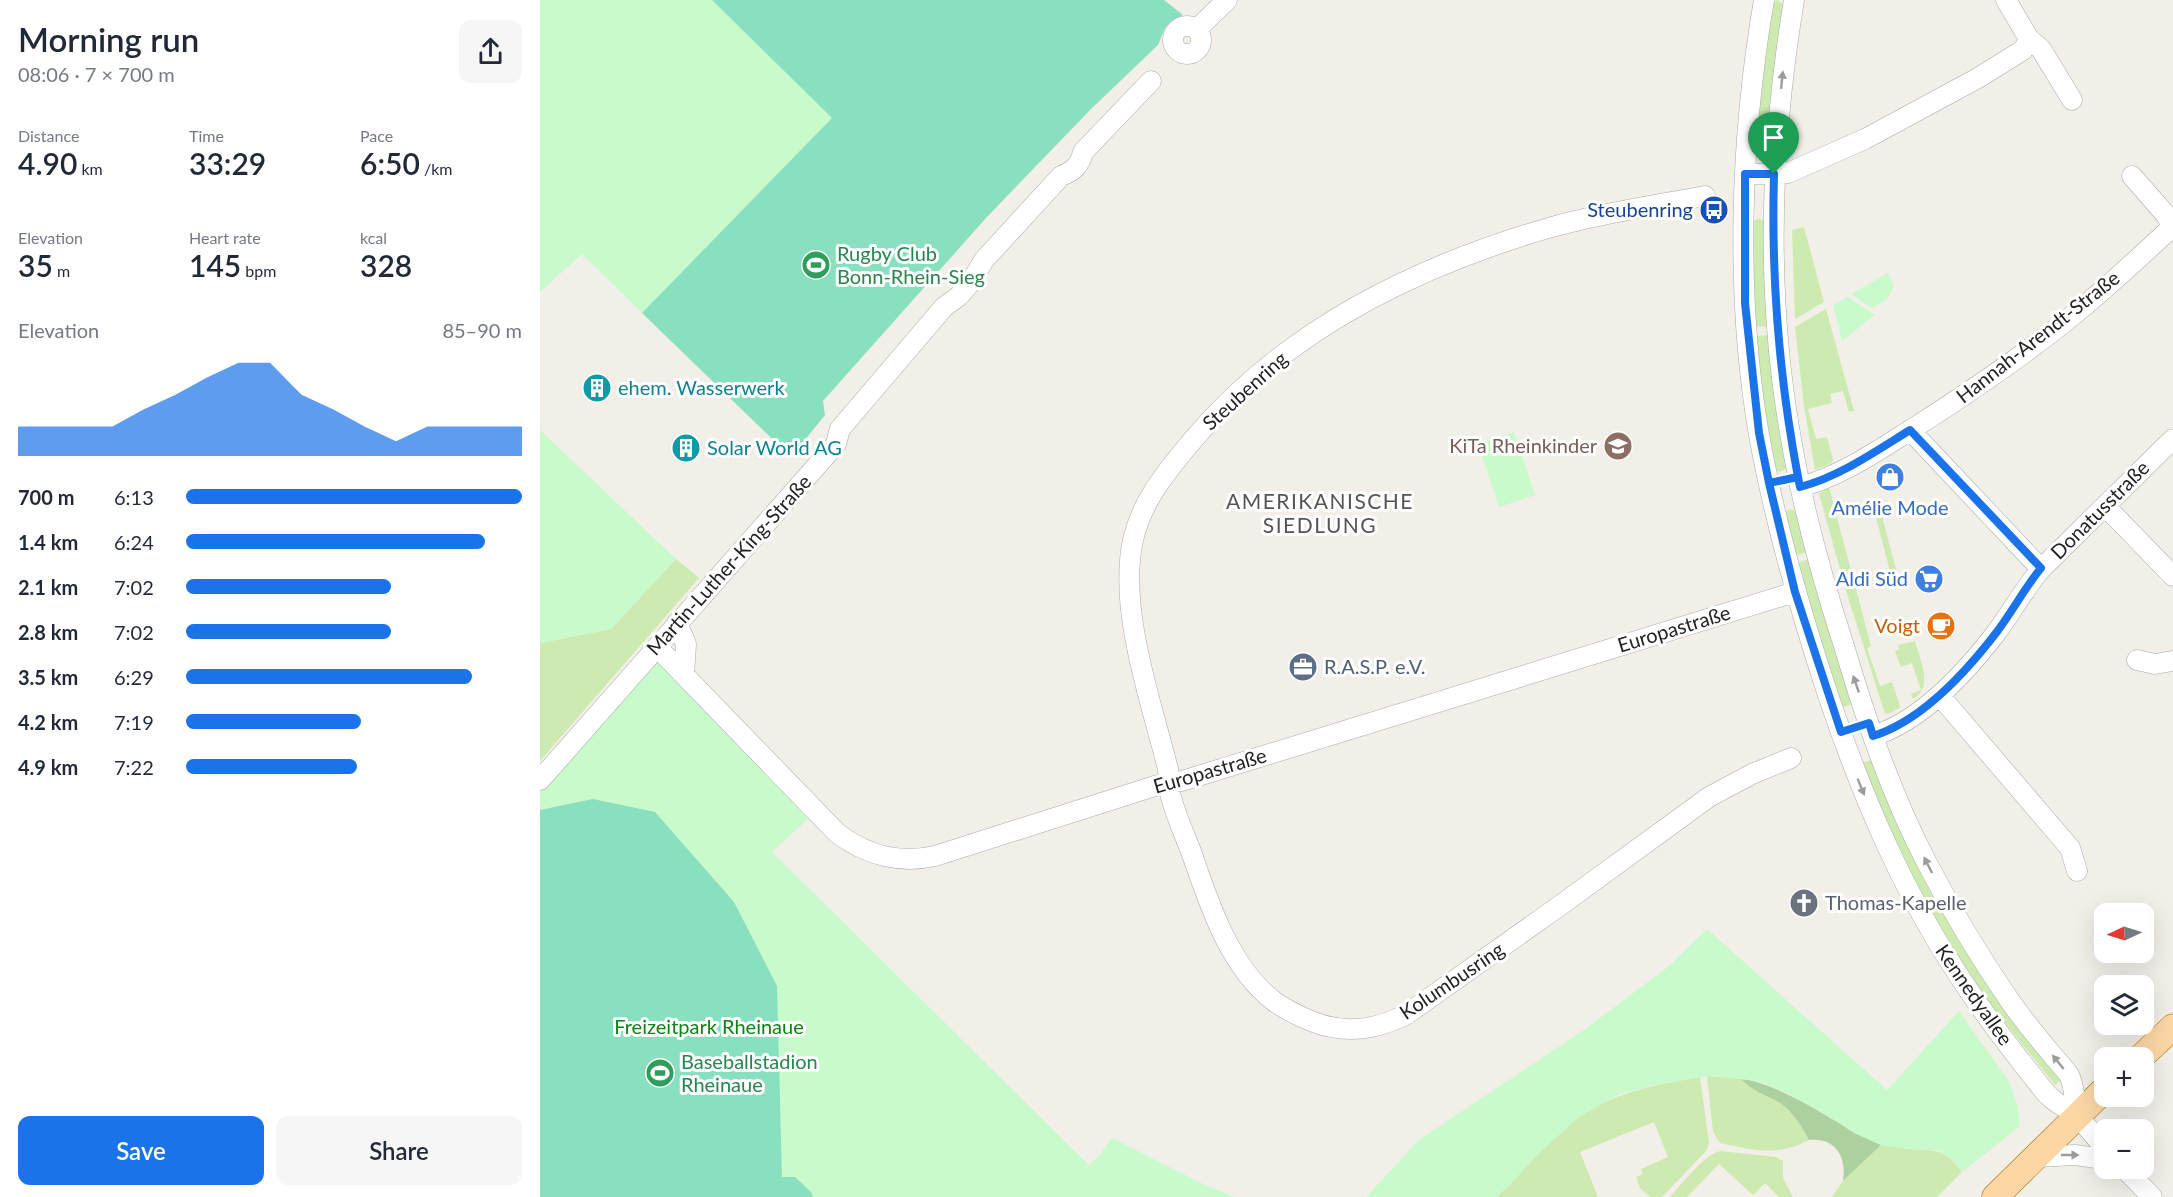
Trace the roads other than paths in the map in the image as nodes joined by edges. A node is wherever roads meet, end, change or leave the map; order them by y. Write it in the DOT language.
graph roads {
  1 [pos="1227,0"];
  2 [pos="1764,0"];
  3 [pos="1794,0"];
  4 [pos="2006,0"];
  5 [pos="1197,29"];
  6 [pos="2029,39"];
  7 [pos="1151,81"];
  8 [pos="2072,100"];
  9 [pos="1745,174"];
  10 [pos="1774,174"];
  11 [pos="2132,176"];
  12 [pos="1706,196"];
  13 [pos="1745,205"];
  14 [pos="1773,205"];
  15 [pos="2173,228"];
  16 [pos="1910,430"];
  17 [pos="2173,439"];
  18 [pos="1769,483"];
  19 [pos="1800,488"];
  20 [pos="1773,506"];
  21 [pos="2105,506"];
  22 [pos="2041,568"];
  23 [pos="2173,576"];
  24 [pos="1795,592"];
  25 [pos="677,623"];
  26 [pos="657,647"];
  27 [pos="2137,660"];
  28 [pos="2173,661"];
  29 [pos="684,675"];
  30 [pos="1940,696"];
  31 [pos="1841,732"];
  32 [pos="1873,736"];
  33 [pos="1791,758"];
  34 [pos="1850,758"];
  35 [pos="540,780"];
  36 [pos="1170,783"];
  37 [pos="2077,871"];
  38 [pos="2173,1027"];
  39 [pos="2152,1047"];
  40 [pos="2094,1100"];
  41 [pos="2077,1116"];
  42 [pos="2094,1136"];
  43 [pos="2036,1157"];
  44 [pos="2094,1158"];
  45 [pos="2135,1179"];
  46 [pos="1995,1197"];
  47 [pos="2152,1197"];
  1 -- 5 [label="street"];
  2 -- 9 [label="street, Kennedyallee"];
  10 -- 3 [label="street, Kennedyallee, one-way"];
  4 -- 6 [label="street"];
  6 -- 8 [label="street"];
  6 -- 10 [label="street"];
  7 -- 25 [label="street, Martin-Luther-King-Straße"];
  9 -- 10 [label="street"];
  9 -- 13 [label="street, Kennedyallee"];
  10 -- 14 [label="street, Kennedyallee"];
  11 -- 15 [label="street, Hannah-Arendt-Straße"];
  12 -- 36 [label="street, Steubenring"];
  13 -- 14 [label="street"];
  13 -- 18 [label="street, Kennedyallee"];
  14 -- 19 [label="street, Kennedyallee"];
  15 -- 16 [label="street, Hannah-Arendt-Straße"];
  16 -- 19 [label="street, Hannah-Arendt-Straße"];
  16 -- 22 [label="street"];
  17 -- 21 [label="street, Donatusstraße"];
  18 -- 19 [label="street"];
  18 -- 20 [label="street, Kennedyallee"];
  19 -- 20 [label="street"];
  32 -- 19 [label="street, Kennedyallee, one-way"];
  20 -- 24 [label="street, Kennedyallee"];
  21 -- 22 [label="street, Donatusstraße"];
  21 -- 23 [label="street"];
  22 -- 30 [label="street, Donatusstraße"];
  24 -- 31 [label="street, Kennedyallee"];
  24 -- 36 [label="street, Europastraße"];
  25 -- 26 [label="street, Martin-Luther-King-Straße"];
  25 -- 29 [label="street"];
  26 -- 29 [label="street, Europastraße"];
  26 -- 35 [label="street, Martin-Luther-King-Straße"];
  27 -- 28 [label="street"];
  29 -- 36 [label="street, Europastraße"];
  30 -- 32 [label="street, Donatusstraße"];
  30 -- 37 [label="street"];
  31 -- 32 [label="street"];
  31 -- 34 [label="street, Kennedyallee"];
  32 -- 34 [label="street"];
  41 -- 32 [label="street, Kennedyallee, one-way"];
  33 -- 36 [label="street, Kolumbusring"];
  34 -- 41 [label="street, Kennedyallee, one-way"];
  38 -- 39 [label="main road"];
  40 -- 41 [label="main road"];
  41 -- 42 [label="street, Kennedyallee"];
  41 -- 43 [label="main road"];
  43 -- 44 [label="street, one-way"];
  43 -- 46 [label="main road"];
  45 -- 47 [label="street"];
}
